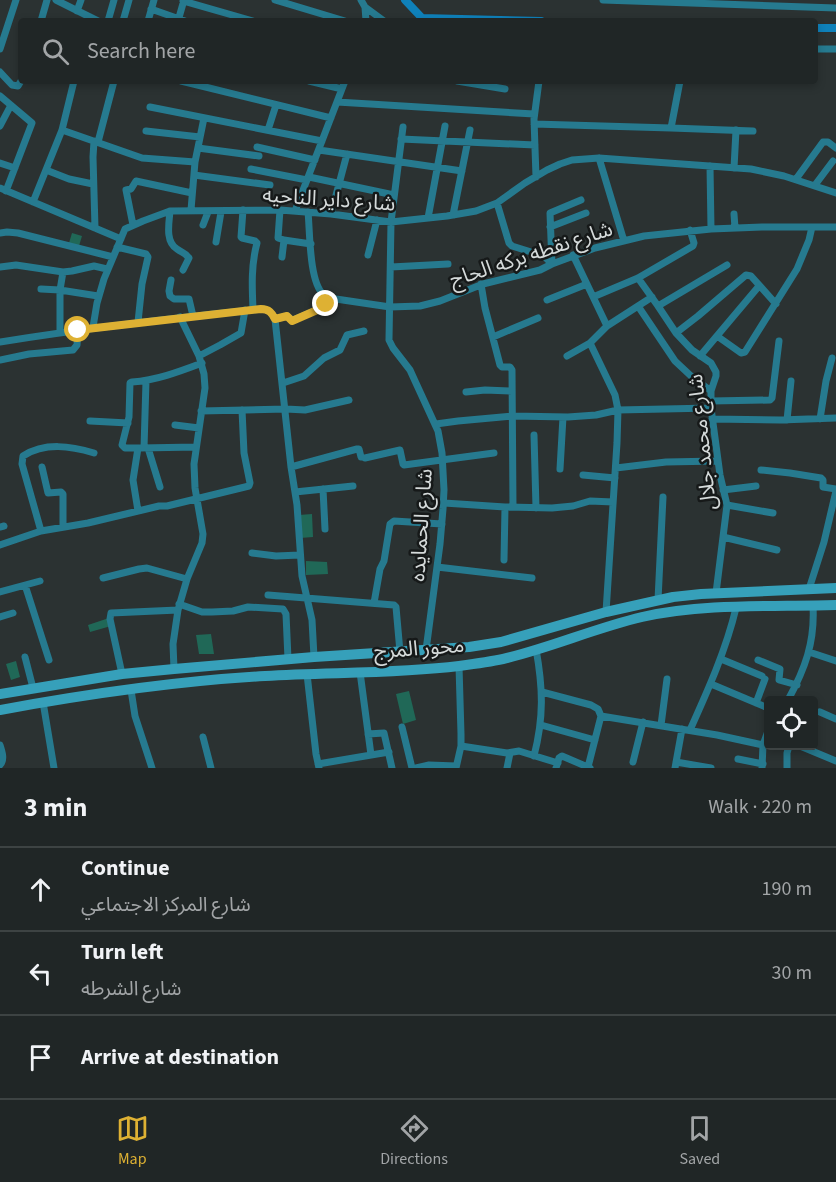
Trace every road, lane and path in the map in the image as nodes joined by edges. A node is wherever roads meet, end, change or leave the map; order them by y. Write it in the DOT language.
graph roads {
  1 [pos="16,0"];
  2 [pos="47,0"];
  3 [pos="56,0"];
  4 [pos="81,0"];
  5 [pos="114,0"];
  6 [pos="129,0"];
  7 [pos="154,0"];
  8 [pos="275,0"];
  9 [pos="603,0"];
  10 [pos="184,1"];
  11 [pos="363,3"];
  12 [pos="836,8"];
  13 [pos="151,9"];
  14 [pos="77,10"];
  15 [pos="41,18"];
  16 [pos="90,18"];
  17 [pos="109,18"];
  18 [pos="124,18"];
  19 [pos="149,18"];
  20 [pos="175,18"];
  21 [pos="180,18"];
  22 [pos="243,18"];
  23 [pos="335,18"];
  24 [pos="366,18"];
  25 [pos="380,18"];
  26 [pos="0,49"];
  27 [pos="818,49"];
  28 [pos="836,49"];
  29 [pos="0,72"];
  30 [pos="18,84"];
  31 [pos="73,84"];
  32 [pos="113,84"];
  33 [pos="193,84"];
  34 [pos="321,84"];
  35 [pos="344,84"];
  36 [pos="478,84"];
  37 [pos="538,84"];
  38 [pos="679,84"];
  39 [pos="505,88"];
  40 [pos="342,89"];
  41 [pos="0,96"];
  42 [pos="337,102"];
  43 [pos="11,105"];
  44 [pos="276,105"];
  45 [pos="150,107"];
  46 [pos="534,114"];
  47 [pos="204,118"];
  48 [pos="331,118"];
  49 [pos="534,124"];
  50 [pos="0,126"];
  51 [pos="445,126"];
  52 [pos="403,127"];
  53 [pos="671,128"];
  54 [pos="62,130"];
  55 [pos="268,130"];
  56 [pos="470,130"];
  57 [pos="736,130"];
  58 [pos="146,131"];
  59 [pos="753,131"];
  60 [pos="200,137"];
  61 [pos="401,139"];
  62 [pos="322,141"];
  63 [pos="442,141"];
  64 [pos="96,142"];
  65 [pos="467,142"];
  66 [pos="535,145"];
  67 [pos="257,147"];
  68 [pos="198,148"];
  69 [pos="836,148"];
  70 [pos="319,150"];
  71 [pos="347,154"];
  72 [pos="259,156"];
  73 [pos="599,158"];
  74 [pos="315,160"];
  75 [pos="833,161"];
  76 [pos="195,162"];
  77 [pos="398,162"];
  78 [pos="0,163"];
  79 [pos="710,166"];
  80 [pos="15,168"];
  81 [pos="437,168"];
  82 [pos="734,168"];
  83 [pos="251,169"];
  84 [pos="46,170"];
  85 [pos="462,171"];
  86 [pos="194,175"];
  87 [pos="536,177"];
  88 [pos="308,178"];
  89 [pos="796,179"];
  90 [pos="339,183"];
  91 [pos="93,184"];
  92 [pos="270,185"];
  93 [pos="815,185"];
  94 [pos="3,190"];
  95 [pos="192,192"];
  96 [pos="836,193"];
  97 [pos="394,195"];
  98 [pos="581,200"];
  99 [pos="33,202"];
  100 [pos="497,203"];
  101 [pos="191,210"];
  102 [pos="243,210"];
  103 [pos="280,210"];
  104 [pos="170,211"];
  105 [pos="295,211"];
  106 [pos="208,212"];
  107 [pos="221,212"];
  108 [pos="308,212"];
  109 [pos="586,213"];
  110 [pos="331,214"];
  111 [pos="734,214"];
  112 [pos="453,215"];
  113 [pos="428,218"];
  114 [pos="377,220"];
  115 [pos="392,222"];
  116 [pos="133,225"];
  117 [pos="203,225"];
  118 [pos="550,227"];
  119 [pos="812,227"];
  120 [pos="836,227"];
  121 [pos="95,228"];
  122 [pos="735,228"];
  123 [pos="711,229"];
  124 [pos="690,230"];
  125 [pos="0,233"];
  126 [pos="284,240"];
  127 [pos="624,241"];
  128 [pos="216,242"];
  129 [pos="119,243"];
  130 [pos="311,244"];
  131 [pos="368,255"];
  132 [pos="573,255"];
  133 [pos="112,257"];
  134 [pos="282,257"];
  135 [pos="448,264"];
  136 [pos="552,264"];
  137 [pos="727,265"];
  138 [pos="0,267"];
  139 [pos="391,267"];
  140 [pos="107,269"];
  141 [pos="183,270"];
  142 [pos="63,272"];
  143 [pos="638,278"];
  144 [pos="171,280"];
  145 [pos="587,284"];
  146 [pos="481,285"];
  147 [pos="759,286"];
  148 [pos="41,289"];
  149 [pos="60,290"];
  150 [pos="98,297"];
  151 [pos="328,297"];
  152 [pos="593,297"];
  153 [pos="652,297"];
  154 [pos="547,300"];
  155 [pos="776,304"];
  156 [pos="638,306"];
  157 [pos="658,306"];
  158 [pos="390,307"];
  159 [pos="253,309"];
  160 [pos="245,310"];
  161 [pos="193,316"];
  162 [pos="180,317"];
  163 [pos="538,318"];
  164 [pos="275,319"];
  165 [pos="138,322"];
  166 [pos="607,326"];
  167 [pos="93,327"];
  168 [pos="78,330"];
  169 [pos="364,331"];
  170 [pos="60,333"];
  171 [pos="676,333"];
  172 [pos="717,336"];
  173 [pos="493,337"];
  174 [pos="0,342"];
  175 [pos="778,342"];
  176 [pos="590,343"];
  177 [pos="567,356"];
  178 [pos="700,356"];
  179 [pos="832,358"];
  180 [pos="200,359"];
  181 [pos="0,360"];
  182 [pos="146,381"];
  183 [pos="791,381"];
  184 [pos="283,383"];
  185 [pos="512,391"];
  186 [pos="711,391"];
  187 [pos="466,392"];
  188 [pos="349,400"];
  189 [pos="711,405"];
  190 [pos="286,409"];
  191 [pos="242,410"];
  192 [pos="618,410"];
  193 [pos="201,411"];
  194 [pos="512,416"];
  195 [pos="563,417"];
  196 [pos="836,418"];
  197 [pos="712,419"];
  198 [pos="820,419"];
  199 [pos="787,420"];
  200 [pos="90,421"];
  201 [pos="128,423"];
  202 [pos="435,424"];
  203 [pos="175,425"];
  204 [pos="199,428"];
  205 [pos="534,435"];
  206 [pos="196,447"];
  207 [pos="143,448"];
  208 [pos="94,453"];
  209 [pos="494,453"];
  210 [pos="442,459"];
  211 [pos="718,461"];
  212 [pos="42,467"];
  213 [pos="291,467"];
  214 [pos="616,468"];
  215 [pos="560,469"];
  216 [pos="761,470"];
  217 [pos="583,475"];
  218 [pos="615,478"];
  219 [pos="353,486"];
  220 [pos="756,486"];
  221 [pos="160,487"];
  222 [pos="323,489"];
  223 [pos="723,490"];
  224 [pos="836,490"];
  225 [pos="295,492"];
  226 [pos="663,497"];
  227 [pos="197,499"];
  228 [pos="613,501"];
  229 [pos="444,503"];
  230 [pos="726,505"];
  231 [pos="505,507"];
  232 [pos="513,507"];
  233 [pos="536,507"];
  234 [pos="138,511"];
  235 [pos="773,513"];
  236 [pos="442,524"];
  237 [pos="63,527"];
  238 [pos="325,529"];
  239 [pos="41,531"];
  240 [pos="723,537"];
  241 [pos="0,545"];
  242 [pos="777,550"];
  243 [pos="252,553"];
  244 [pos="300,555"];
  245 [pos="504,560"];
  246 [pos="437,567"];
  247 [pos="103,578"];
  248 [pos="532,578"];
  249 [pos="187,579"];
  250 [pos="40,581"];
  251 [pos="25,585"];
  252 [pos="836,588"];
  253 [pos="809,589"];
  254 [pos="0,592"];
  255 [pos="716,593"];
  256 [pos="268,595"];
  257 [pos="307,597"];
  258 [pos="658,600"];
  259 [pos="374,603"];
  260 [pos="836,605"];
  261 [pos="813,606"];
  262 [pos="178,607"];
  263 [pos="736,608"];
  264 [pos="606,612"];
  265 [pos="13,613"];
  266 [pos="0,617"];
  267 [pos="484,645"];
  268 [pos="536,649"];
  269 [pos="426,651"];
  270 [pos="400,652"];
  271 [pos="809,652"];
  272 [pos="25,657"];
  273 [pos="314,657"];
  274 [pos="288,659"];
  275 [pos="721,659"];
  276 [pos="49,660"];
  277 [pos="758,660"];
  278 [pos="836,661"];
  279 [pos="486,662"];
  280 [pos="459,666"];
  281 [pos="174,669"];
  282 [pos="360,672"];
  283 [pos="122,674"];
  284 [pos="307,674"];
  285 [pos="667,679"];
  286 [pos="711,684"];
  287 [pos="797,685"];
  288 [pos="33,688"];
  289 [pos="131,690"];
  290 [pos="542,692"];
  291 [pos="0,694"];
  292 [pos="790,696"];
  293 [pos="43,702"];
  294 [pos="756,703"];
  295 [pos="764,706"];
  296 [pos="0,710"];
  297 [pos="820,712"];
  298 [pos="601,716"];
  299 [pos="836,719"];
  300 [pos="643,722"];
  301 [pos="541,725"];
  302 [pos="660,725"];
  303 [pos="402,727"];
  304 [pos="682,729"];
  305 [pos="690,730"];
  306 [pos="368,734"];
  307 [pos="203,736"];
  308 [pos="595,740"];
  309 [pos="0,745"];
  310 [pos="763,745"];
  311 [pos="461,746"];
  312 [pos="788,750"];
  313 [pos="810,750"];
  314 [pos="389,752"];
  315 [pos="510,753"];
  316 [pos="371,755"];
  317 [pos="534,756"];
  318 [pos="358,758"];
  319 [pos="738,759"];
  320 [pos="836,760"];
  321 [pos="633,762"];
  322 [pos="0,765"];
  323 [pos="557,765"];
  324 [pos="675,765"];
  325 [pos="318,766"];
  326 [pos="763,766"];
  327 [pos="456,767"];
  328 [pos="54,768"];
  329 [pos="152,768"];
  330 [pos="210,768"];
  331 [pos="360,768"];
  332 [pos="392,768"];
  333 [pos="414,768"];
  334 [pos="507,768"];
  335 [pos="589,768"];
  336 [pos="711,768"];
  337 [pos="787,768"];
  1 -- 26 [label="street"];
  2 -- 15 [label="street"];
  3 -- 14 [label="street"];
  4 -- 14 [label="street"];
  5 -- 17 [label="street"];
  6 -- 18 [label="street"];
  7 -- 13 [label="street"];
  8 -- 23 [label="street"];
  9 -- 12 [label="street"];
  10 -- 21 [label="street"];
  10 -- 22 [label="street"];
  11 -- 24 [label="street"];
  11 -- 25 [label="street"];
  13 -- 19 [label="street"];
  13 -- 20 [label="street"];
  14 -- 16 [label="street"];
  27 -- 28 [label="street"];
  29 -- 30 [label="street"];
  31 -- 54 [label="street"];
  32 -- 64 [label="street"];
  33 -- 44 [label="street"];
  34 -- 40 [label="street"];
  35 -- 40 [label="street"];
  36 -- 39 [label="street"];
  37 -- 46 [label="street"];
  38 -- 53 [label="street"];
  40 -- 42 [label="street"];
  41 -- 43 [label="street"];
  42 -- 46 [label="street"];
  42 -- 48 [label="street"];
  43 -- 50 [label="street"];
  43 -- 80 [label="street"];
  44 -- 48 [label="street"];
  44 -- 55 [label="street"];
  45 -- 47 [label="street"];
  46 -- 49 [label="street"];
  47 -- 55 [label="street"];
  47 -- 60 [label="street"];
  48 -- 62 [label="street"];
  49 -- 53 [label="street"];
  49 -- 66 [label="street"];
  51 -- 63 [label="street"];
  52 -- 61 [label="street, شارع الحمايده"];
  53 -- 57 [label="street"];
  54 -- 64 [label="street"];
  54 -- 84 [label="street"];
  55 -- 62 [label="street"];
  56 -- 65 [label="street"];
  57 -- 59 [label="street"];
  57 -- 82 [label="street"];
  58 -- 60 [label="street"];
  60 -- 68 [label="street"];
  61 -- 63 [label="street"];
  61 -- 77 [label="street, شارع الحمايده"];
  62 -- 70 [label="street"];
  63 -- 65 [label="street"];
  63 -- 81 [label="street"];
  64 -- 76 [label="street"];
  64 -- 91 [label="street"];
  65 -- 66 [label="street"];
  65 -- 85 [label="street"];
  66 -- 87 [label="street"];
  67 -- 74 [label="street"];
  68 -- 72 [label="street"];
  68 -- 76 [label="street"];
  69 -- 89 [label="street"];
  70 -- 71 [label="street"];
  70 -- 74 [label="street"];
  71 -- 77 [label="street"];
  71 -- 90 [label="street"];
  73 -- 79 [label="street, شارع داير الناحيه"];
  73 -- 87 [label="street, شارع داير الناحيه"];
  73 -- 127 [label="street"];
  74 -- 88 [label="street"];
  75 -- 93 [label="street"];
  76 -- 86 [label="street"];
  77 -- 81 [label="street"];
  77 -- 97 [label="street, شارع الحمايده"];
  78 -- 80 [label="street"];
  79 -- 82 [label="street, شارع داير الناحيه"];
  79 -- 123 [label="street"];
  80 -- 94 [label="street"];
  81 -- 85 [label="street"];
  81 -- 113 [label="street"];
  82 -- 89 [label="street, شارع داير الناحيه"];
  83 -- 88 [label="street"];
  84 -- 91 [label="street"];
  84 -- 99 [label="street"];
  85 -- 112 [label="street"];
  86 -- 92 [label="street"];
  86 -- 95 [label="street"];
  87 -- 100 [label="street, شارع داير الناحيه"];
  88 -- 90 [label="street"];
  88 -- 105 [label="street"];
  89 -- 93 [label="street, شارع داير الناحيه"];
  90 -- 97 [label="street"];
  90 -- 110 [label="street"];
  91 -- 121 [label="street"];
  93 -- 96 [label="street, شارع داير الناحيه"];
  94 -- 99 [label="street"];
  95 -- 101 [label="street"];
  95 -- 116 [label="street"];
  97 -- 115 [label="street, شارع الحمايده"];
  98 -- 118 [label="street"];
  99 -- 121 [label="street"];
  100 -- 112 [label="street, شارع داير الناحيه"];
  100 -- 136 [label="street"];
  101 -- 104 [label="street, شارع داير الناحيه"];
  101 -- 106 [label="street, شارع داير الناحيه"];
  102 -- 103 [label="street, شارع داير الناحيه"];
  102 -- 107 [label="street, شارع داير الناحيه"];
  102 -- 159 [label="street"];
  103 -- 105 [label="street, شارع داير الناحيه"];
  103 -- 126 [label="street"];
  104 -- 116 [label="street, شارع داير الناحيه"];
  104 -- 141 [label="street"];
  105 -- 108 [label="street, شارع داير الناحيه"];
  106 -- 107 [label="street, شارع داير الناحيه"];
  106 -- 117 [label="street"];
  107 -- 128 [label="street"];
  108 -- 110 [label="street, شارع داير الناحيه"];
  108 -- 130 [label="street"];
  109 -- 118 [label="street"];
  110 -- 114 [label="street, شارع داير الناحيه"];
  111 -- 122 [label="street"];
  112 -- 113 [label="street, شارع داير الناحيه"];
  113 -- 115 [label="street, شارع داير الناحيه"];
  114 -- 115 [label="street, شارع داير الناحيه"];
  114 -- 131 [label="street"];
  115 -- 139 [label="street, شارع الحمايده"];
  116 -- 129 [label="street, شارع داير الناحيه"];
  118 -- 136 [label="street"];
  119 -- 120 [label="street, شارع نقطه بركه الحاج"];
  119 -- 122 [label="street, شارع نقطه بركه الحاج"];
  119 -- 155 [label="street"];
  121 -- 129 [label="street"];
  122 -- 123 [label="street, شارع نقطه بركه الحاج"];
  123 -- 124 [label="street, شارع نقطه بركه الحاج"];
  124 -- 127 [label="street, شارع نقطه بركه الحاج"];
  124 -- 143 [label="street"];
  125 -- 133 [label="street"];
  126 -- 130 [label="street"];
  126 -- 134 [label="street"];
  127 -- 132 [label="street, شارع نقطه بركه الحاج"];
  129 -- 133 [label="street, شارع داير الناحيه"];
  129 -- 165 [label="street"];
  130 -- 151 [label="street"];
  132 -- 136 [label="street, شارع نقطه بركه الحاج"];
  132 -- 145 [label="street"];
  133 -- 140 [label="street, شارع داير الناحيه"];
  135 -- 139 [label="street"];
  136 -- 146 [label="street, شارع نقطه بركه الحاج"];
  137 -- 157 [label="street"];
  138 -- 142 [label="street"];
  139 -- 158 [label="street, شارع الحمايده"];
  140 -- 142 [label="street"];
  140 -- 150 [label="street, شارع داير الناحيه"];
  142 -- 149 [label="street"];
  143 -- 152 [label="street"];
  143 -- 153 [label="street, شارع محمد جلال"];
  144 -- 161 [label="street"];
  145 -- 152 [label="street"];
  145 -- 154 [label="street"];
  146 -- 158 [label="street, شارع نقطه بركه الحاج"];
  146 -- 173 [label="street"];
  147 -- 155 [label="street"];
  147 -- 171 [label="street"];
  147 -- 172 [label="street"];
  148 -- 149 [label="street"];
  149 -- 150 [label="street"];
  149 -- 170 [label="street"];
  150 -- 167 [label="street, شارع داير الناحيه"];
  151 -- 158 [label="street, شارع نقطه بركه الحاج"];
  151 -- 164 [label="street"];
  152 -- 166 [label="street"];
  153 -- 156 [label="street"];
  153 -- 157 [label="street, شارع محمد جلال"];
  155 -- 172 [label="street"];
  156 -- 166 [label="street"];
  156 -- 186 [label="street"];
  157 -- 171 [label="street, شارع محمد جلال"];
  158 -- 202 [label="street, شارع الحمايده"];
  159 -- 160 [label="street"];
  159 -- 164 [label="street"];
  160 -- 161 [label="street"];
  160 -- 180 [label="street"];
  161 -- 162 [label="street"];
  162 -- 165 [label="street"];
  162 -- 180 [label="street"];
  163 -- 173 [label="street"];
  164 -- 184 [label="street"];
  165 -- 167 [label="street"];
  166 -- 176 [label="street"];
  167 -- 168 [label="street"];
  168 -- 170 [label="street"];
  168 -- 181 [label="street"];
  169 -- 184 [label="street"];
  170 -- 174 [label="street"];
  171 -- 178 [label="street, شارع محمد جلال"];
  172 -- 178 [label="street"];
  173 -- 185 [label="street"];
  175 -- 189 [label="street"];
  176 -- 177 [label="street"];
  176 -- 192 [label="street"];
  178 -- 186 [label="street, شارع محمد جلال"];
  179 -- 198 [label="street"];
  180 -- 182 [label="street"];
  180 -- 193 [label="street"];
  182 -- 201 [label="street"];
  182 -- 207 [label="street"];
  183 -- 199 [label="street"];
  184 -- 190 [label="street"];
  185 -- 187 [label="street"];
  185 -- 194 [label="street"];
  186 -- 189 [label="street, شارع محمد جلال"];
  188 -- 190 [label="street"];
  189 -- 192 [label="street"];
  189 -- 197 [label="street, شارع محمد جلال"];
  190 -- 191 [label="street"];
  190 -- 213 [label="street"];
  191 -- 193 [label="street"];
  191 -- 227 [label="street"];
  192 -- 195 [label="street"];
  192 -- 214 [label="street"];
  193 -- 204 [label="street"];
  194 -- 195 [label="street"];
  194 -- 202 [label="street"];
  194 -- 232 [label="street"];
  195 -- 215 [label="street"];
  196 -- 198 [label="street"];
  197 -- 199 [label="street"];
  197 -- 211 [label="street, شارع محمد جلال"];
  198 -- 199 [label="street"];
  200 -- 201 [label="street"];
  201 -- 207 [label="street"];
  202 -- 210 [label="street, شارع الحمايده"];
  203 -- 204 [label="street"];
  204 -- 206 [label="street"];
  205 -- 233 [label="street"];
  206 -- 207 [label="street"];
  206 -- 227 [label="street"];
  207 -- 221 [label="street"];
  207 -- 234 [label="street"];
  208 -- 239 [label="street"];
  209 -- 210 [label="street"];
  210 -- 213 [label="street"];
  210 -- 229 [label="street, شارع الحمايده"];
  211 -- 214 [label="street"];
  211 -- 223 [label="street, شارع محمد جلال"];
  212 -- 237 [label="street"];
  213 -- 225 [label="street"];
  214 -- 218 [label="street"];
  216 -- 224 [label="street"];
  217 -- 218 [label="street"];
  218 -- 228 [label="street"];
  219 -- 222 [label="street"];
  220 -- 223 [label="street"];
  222 -- 225 [label="street"];
  222 -- 238 [label="street"];
  223 -- 230 [label="street, شارع محمد جلال"];
  224 -- 253 [label="street"];
  225 -- 244 [label="street"];
  226 -- 258 [label="street"];
  227 -- 234 [label="street"];
  227 -- 249 [label="street"];
  228 -- 233 [label="street"];
  228 -- 264 [label="street"];
  229 -- 231 [label="street"];
  229 -- 236 [label="street, شارع الحمايده"];
  230 -- 235 [label="street"];
  230 -- 240 [label="street, شارع محمد جلال"];
  231 -- 232 [label="street"];
  231 -- 245 [label="street"];
  232 -- 233 [label="street"];
  234 -- 237 [label="street"];
  236 -- 246 [label="street, شارع الحمايده"];
  236 -- 259 [label="street"];
  237 -- 239 [label="street"];
  239 -- 241 [label="street"];
  240 -- 242 [label="street"];
  240 -- 255 [label="street, شارع محمد جلال"];
  243 -- 244 [label="street"];
  244 -- 257 [label="street"];
  246 -- 248 [label="street"];
  246 -- 269 [label="street, شارع الحمايده"];
  247 -- 249 [label="street"];
  249 -- 262 [label="street"];
  250 -- 251 [label="street"];
  251 -- 254 [label="street"];
  251 -- 276 [label="street"];
  252 -- 253 [label="main road, محور المرج"];
  253 -- 255 [label="main road, محور المرج"];
  255 -- 258 [label="main road, محور المرج"];
  256 -- 257 [label="street"];
  257 -- 259 [label="street"];
  257 -- 273 [label="street"];
  258 -- 264 [label="main road, محور المرج"];
  259 -- 270 [label="street"];
  260 -- 261 [label="main road, محور المرج"];
  261 -- 263 [label="main road, محور المرج"];
  261 -- 271 [label="street"];
  262 -- 274 [label="street"];
  262 -- 281 [label="street"];
  262 -- 283 [label="street"];
  263 -- 268 [label="main road, محور المرج"];
  263 -- 275 [label="street"];
  264 -- 267 [label="main road, محور المرج"];
  265 -- 266 [label="street"];
  267 -- 269 [label="main road, محور المرج"];
  267 -- 279 [label="main road"];
  268 -- 279 [label="main road, محور المرج"];
  268 -- 290 [label="street"];
  269 -- 270 [label="main road, محور المرج"];
  270 -- 273 [label="main road, محور المرج"];
  271 -- 278 [label="street"];
  271 -- 287 [label="street"];
  272 -- 288 [label="street"];
  273 -- 274 [label="main road, محور المرج"];
  274 -- 281 [label="main road, محور المرج"];
  275 -- 286 [label="street"];
  275 -- 294 [label="street"];
  277 -- 287 [label="street"];
  279 -- 280 [label="main road, محور المرج"];
  280 -- 282 [label="main road, محور المرج"];
  280 -- 311 [label="street"];
  281 -- 283 [label="main road, محور المرج"];
  282 -- 284 [label="main road, محور المرج"];
  282 -- 306 [label="street"];
  283 -- 288 [label="main road, محور المرج"];
  284 -- 289 [label="main road, محور المرج"];
  284 -- 325 [label="street"];
  285 -- 302 [label="street"];
  286 -- 294 [label="street"];
  286 -- 305 [label="street"];
  287 -- 292 [label="street"];
  288 -- 291 [label="main road, محور المرج"];
  289 -- 293 [label="main road, محور المرج"];
  289 -- 329 [label="street"];
  290 -- 298 [label="street"];
  290 -- 301 [label="street"];
  293 -- 296 [label="main road, محور المرج"];
  293 -- 328 [label="street"];
  294 -- 295 [label="street"];
  297 -- 299 [label="street"];
  298 -- 300 [label="street"];
  298 -- 308 [label="street"];
  300 -- 302 [label="street"];
  300 -- 321 [label="street"];
  301 -- 308 [label="street"];
  301 -- 317 [label="street"];
  302 -- 304 [label="street"];
  303 -- 333 [label="street"];
  304 -- 305 [label="street"];
  304 -- 324 [label="street"];
  305 -- 310 [label="street"];
  306 -- 314 [label="street"];
  306 -- 316 [label="street"];
  307 -- 330 [label="street"];
  308 -- 335 [label="street"];
  309 -- 322 [label="street"];
  310 -- 326 [label="street"];
  311 -- 315 [label="street"];
  311 -- 327 [label="street"];
  312 -- 337 [label="street"];
  313 -- 320 [label="street"];
  314 -- 316 [label="street"];
  314 -- 332 [label="street"];
  315 -- 317 [label="street"];
  315 -- 334 [label="street"];
  316 -- 318 [label="street"];
  317 -- 323 [label="street"];
  318 -- 325 [label="street"];
  318 -- 331 [label="street"];
  319 -- 326 [label="street"];
  323 -- 335 [label="street"];
  324 -- 336 [label="street"];
  327 -- 333 [label="street"];
}
